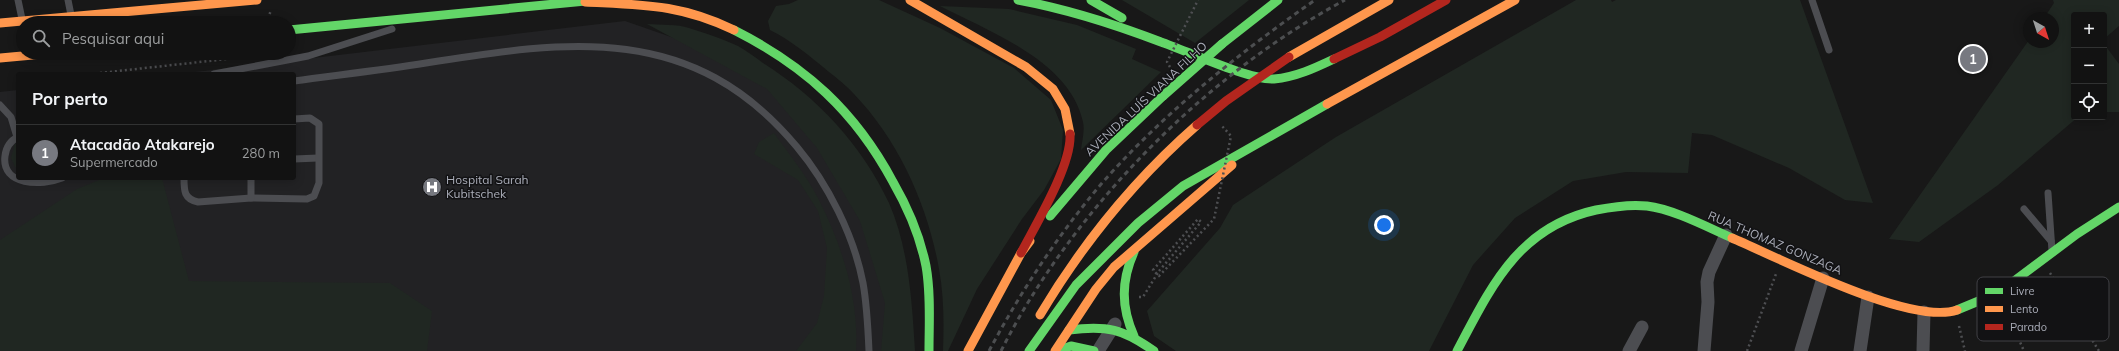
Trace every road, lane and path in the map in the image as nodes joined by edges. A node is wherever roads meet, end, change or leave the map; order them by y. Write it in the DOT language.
graph roads {
  1 [pos="18,0"];
  2 [pos="68,0"];
  3 [pos="148,0"];
  4 [pos="257,0"];
  5 [pos="596,0"];
  6 [pos="910,0"];
  7 [pos="1018,0"];
  8 [pos="1091,0"];
  9 [pos="1198,0"];
  10 [pos="1278,0"];
  11 [pos="1389,0"];
  12 [pos="1446,0"];
  13 [pos="1515,0"];
  14 [pos="1812,0"];
  15 [pos="585,2"];
  16 [pos="172,7"];
  17 [pos="22,16"];
  18 [pos="72,16"];
  19 [pos="90,16"];
  20 [pos="428,17"];
  21 [pos="16,22"];
  22 [pos="0,23"];
  23 [pos="296,29"];
  24 [pos="1169,46"];
  25 [pos="1829,50"];
  26 [pos="16,57"];
  27 [pos="0,58"];
  28 [pos="296,58"];
  29 [pos="224,60"];
  30 [pos="287,60"];
  31 [pos="1172,68"];
  32 [pos="110,72"];
  33 [pos="224,72"];
  34 [pos="296,81"];
  35 [pos="0,105"];
  36 [pos="296,119"];
  37 [pos="1221,125"];
  38 [pos="16,131"];
  39 [pos="16,139"];
  40 [pos="1256,143"];
  41 [pos="318,158"];
  42 [pos="296,159"];
  43 [pos="16,178"];
  44 [pos="21,180"];
  45 [pos="52,180"];
  46 [pos="184,180"];
  47 [pos="251,180"];
  48 [pos="2048,193"];
  49 [pos="251,198"];
  50 [pos="2119,207"];
  51 [pos="2024,209"];
  52 [pos="1726,235"];
  53 [pos="2052,241"];
  54 [pos="1139,244"];
  55 [pos="1021,253"];
  56 [pos="2052,253"];
  57 [pos="1783,259"];
  58 [pos="2042,261"];
  59 [pos="2020,277"];
  60 [pos="2052,277"];
  61 [pos="1823,278"];
  62 [pos="1868,297"];
  63 [pos="1122,299"];
  64 [pos="1977,302"];
  65 [pos="1924,312"];
  66 [pos="1124,313"];
  67 [pos="1958,323"];
  68 [pos="1642,327"];
  69 [pos="1112,328"];
  70 [pos="1069,330"];
  71 [pos="1134,336"];
  72 [pos="2020,341"];
  73 [pos="2093,341"];
  74 [pos="869,351"];
  75 [pos="929,351"];
  76 [pos="968,351"];
  77 [pos="1024,351"];
  78 [pos="1029,351"];
  79 [pos="1056,351"];
  80 [pos="1094,351"];
  81 [pos="1098,351"];
  82 [pos="1154,351"];
  83 [pos="1457,351"];
  84 [pos="1629,351"];
  85 [pos="1704,351"];
  86 [pos="1747,351"];
  87 [pos="1801,351"];
  88 [pos="1860,351"];
  89 [pos="1923,351"];
  90 [pos="1964,351"];
  91 [pos="2024,351"];
  92 [pos="2099,351"];
  1 -- 17 [label="lane"];
  2 -- 18 [label="lane"];
  3 -- 16 [label="main road"];
  4 -- 16 [label="main road"];
  5 -- 15 [label="main road"];
  6 -- 55 [label="main road"];
  7 -- 24 [label="main road"];
  8 -- 24 [label="main road"];
  9 -- 31 [label="path, bridge"];
  10 -- 55 [label="main road, AVENIDA LUÍS VIANA FILHO, bridge"];
  11 -- 77 [label="main road, bridge"];
  12 -- 24 [label="main road"];
  13 -- 40 [label="main road"];
  14 -- 25 [label="lane"];
  15 -- 20 [label="main road"];
  15 -- 75 [label="main road"];
  16 -- 19 [label="main road"];
  20 -- 23 [label="main road"];
  20 -- 28 [label="lane"];
  21 -- 22 [label="main road"];
  26 -- 27 [label="main road"];
  29 -- 32 [label="path"];
  30 -- 33 [label="lane"];
  34 -- 74 [label="lane"];
  35 -- 38 [label="lane"];
  36 -- 41 [label="lane"];
  37 -- 63 [label="path, bridge"];
  39 -- 43 [label="lane"];
  40 -- 54 [label="main road"];
  40 -- 78 [label="main road"];
  41 -- 42 [label="lane"];
  41 -- 49 [label="lane"];
  44 -- 45 [label="lane"];
  46 -- 49 [label="lane"];
  47 -- 49 [label="lane"];
  48 -- 53 [label="lane"];
  50 -- 56 [label="main road, RUA THOMAZ GONZAGA"];
  51 -- 53 [label="lane"];
  52 -- 57 [label="main road, RUA THOMAZ GONZAGA"];
  52 -- 83 [label="main road, RUA THOMAZ GONZAGA"];
  52 -- 85 [label="street"];
  53 -- 56 [label="lane"];
  54 -- 63 [label="main road"];
  54 -- 70 [label="main road"];
  55 -- 76 [label="main road, AVENIDA LUÍS VIANA FILHO"];
  56 -- 58 [label="main road, RUA THOMAZ GONZAGA"];
  57 -- 61 [label="main road, RUA THOMAZ GONZAGA"];
  57 -- 86 [label="path"];
  58 -- 59 [label="main road, RUA THOMAZ GONZAGA"];
  58 -- 60 [label="path"];
  61 -- 62 [label="main road, RUA THOMAZ GONZAGA"];
  61 -- 87 [label="street"];
  62 -- 65 [label="main road, RUA THOMAZ GONZAGA"];
  62 -- 88 [label="street"];
  63 -- 66 [label="main road"];
  64 -- 65 [label="main road, RUA THOMAZ GONZAGA"];
  65 -- 89 [label="street"];
  66 -- 69 [label="street"];
  66 -- 71 [label="main road"];
  67 -- 90 [label="path"];
  68 -- 84 [label="street"];
  69 -- 70 [label="main road"];
  69 -- 71 [label="main road"];
  69 -- 81 [label="street"];
  70 -- 79 [label="main road"];
  71 -- 82 [label="main road"];
  72 -- 91 [label="path"];
  73 -- 92 [label="path"];
  79 -- 80 [label="main road"];
}
